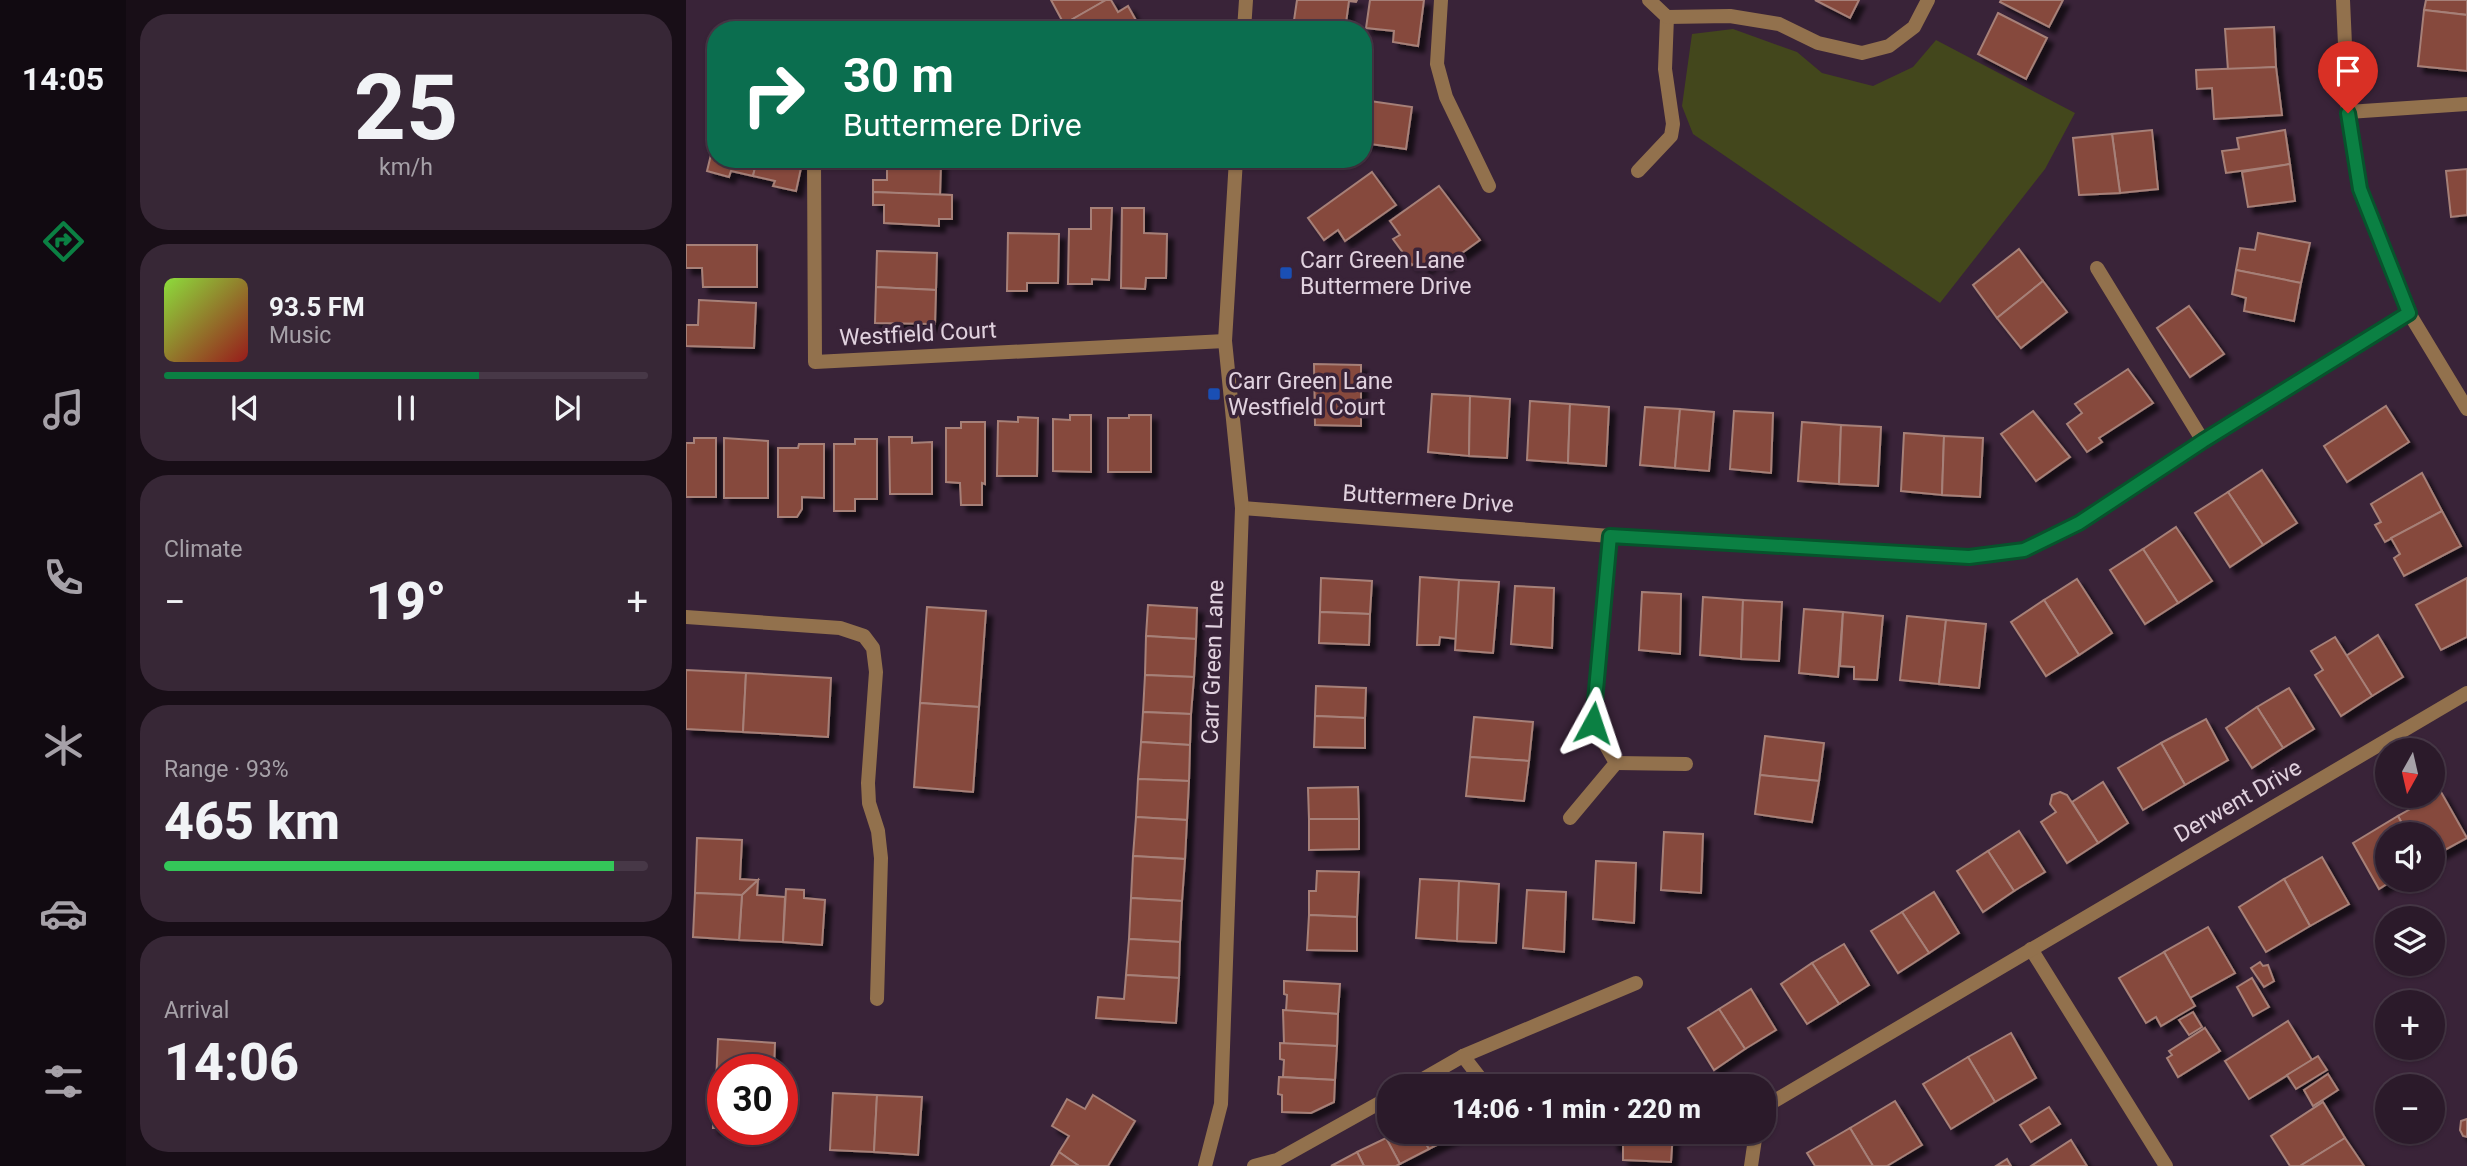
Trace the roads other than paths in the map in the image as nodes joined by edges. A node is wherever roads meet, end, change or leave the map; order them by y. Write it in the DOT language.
graph roads {
  1 [pos="1246,0"];
  2 [pos="1441,0"];
  3 [pos="1649,0"];
  4 [pos="1928,0"];
  5 [pos="2343,0"];
  6 [pos="1667,17"];
  7 [pos="1245,21"];
  8 [pos="2467,104"];
  9 [pos="2348,113"];
  10 [pos="814,168"];
  11 [pos="1235,168"];
  12 [pos="1638,171"];
  13 [pos="1489,186"];
  14 [pos="2096,268"];
  15 [pos="2409,313"];
  16 [pos="1225,341"];
  17 [pos="2467,409"];
  18 [pos="2203,441"];
  19 [pos="1242,508"];
  20 [pos="1610,536"];
  21 [pos="686,617"];
  22 [pos="2467,693"];
  23 [pos="1616,763"];
  24 [pos="1686,764"];
  25 [pos="1570,818"];
  26 [pos="2031,949"];
  27 [pos="1636,983"];
  28 [pos="877,999"];
  29 [pos="1463,1056"];
  30 [pos="1432,1074"];
  31 [pos="1477,1074"];
  32 [pos="1776,1100"];
  33 [pos="1377,1104"];
  34 [pos="1754,1144"];
  35 [pos="1205,1166"];
  36 [pos="1254,1166"];
  37 [pos="1751,1166"];
  38 [pos="2166,1166"];
  1 -- 7 [label="street"];
  2 -- 13 [label="street"];
  3 -- 6 [label="street"];
  4 -- 6 [label="street"];
  5 -- 9 [label="street"];
  6 -- 12 [label="street"];
  8 -- 9 [label="street"];
  9 -- 15 [label="street"];
  10 -- 16 [label="street, Westfield Court"];
  11 -- 16 [label="street, Carr Green Lane"];
  14 -- 18 [label="street"];
  15 -- 17 [label="street"];
  15 -- 18 [label="street, Buttermere Drive"];
  16 -- 19 [label="street, Carr Green Lane"];
  18 -- 20 [label="street, Buttermere Drive"];
  19 -- 20 [label="street, Buttermere Drive"];
  19 -- 35 [label="street, Carr Green Lane"];
  20 -- 23 [label="street"];
  21 -- 28 [label="street"];
  22 -- 26 [label="street, Derwent Drive"];
  23 -- 24 [label="street"];
  23 -- 25 [label="street"];
  26 -- 32 [label="street, Derwent Drive"];
  26 -- 38 [label="street"];
  27 -- 29 [label="street"];
  29 -- 30 [label="street"];
  29 -- 31 [label="street"];
  33 -- 36 [label="street"];
  34 -- 37 [label="street"];
}
